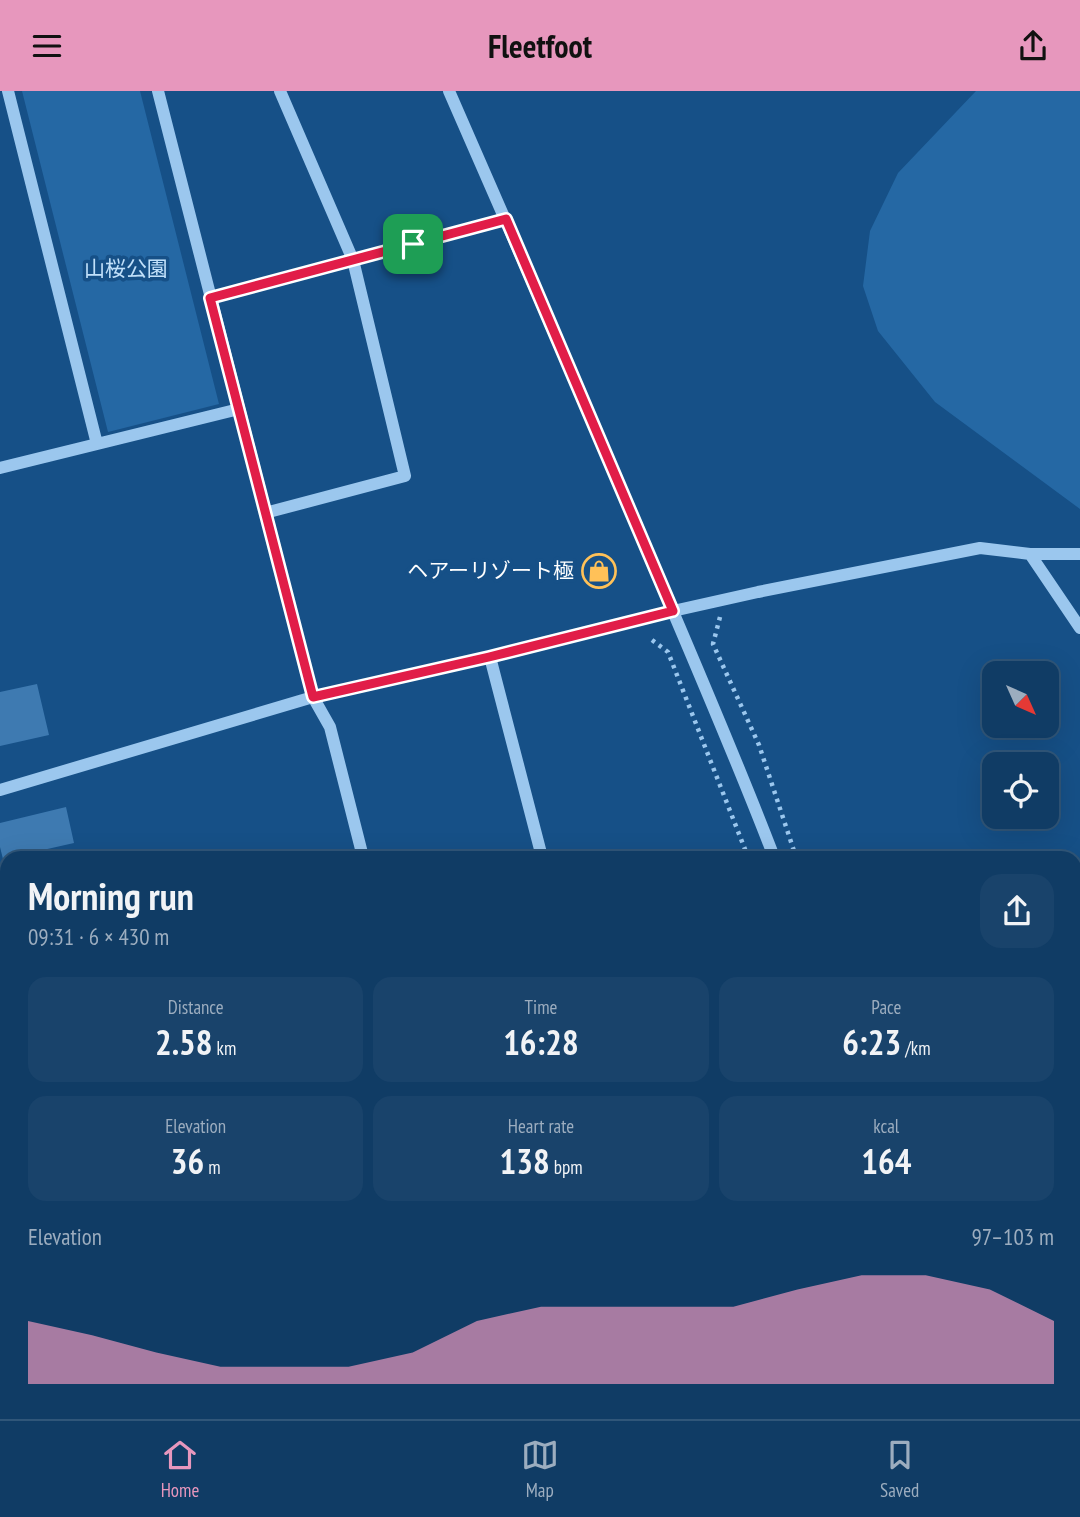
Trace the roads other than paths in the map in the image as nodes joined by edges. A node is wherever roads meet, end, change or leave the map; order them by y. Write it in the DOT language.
graph roads {
  1 [pos="8,91"];
  2 [pos="158,91"];
  3 [pos="280,91"];
  4 [pos="449,91"];
  5 [pos="506,219"];
  6 [pos="353,260"];
  7 [pos="210,298"];
  8 [pos="239,409"];
  9 [pos="97,444"];
  10 [pos="0,468"];
  11 [pos="265,513"];
  12 [pos="1030,554"];
  13 [pos="1080,554"];
  14 [pos="673,611"];
  15 [pos="1080,628"];
  16 [pos="489,657"];
  17 [pos="313,697"];
  18 [pos="0,790"];
  19 [pos="361,851"];
  20 [pos="540,851"];
  21 [pos="772,851"];
  1 -- 9 [label="street"];
  2 -- 7 [label="street"];
  3 -- 6 [label="street"];
  4 -- 5 [label="street"];
  5 -- 6 [label="street"];
  5 -- 14 [label="street"];
  6 -- 7 [label="street"];
  6 -- 11 [label="street"];
  7 -- 8 [label="street"];
  8 -- 9 [label="street"];
  8 -- 11 [label="street"];
  9 -- 10 [label="street"];
  11 -- 17 [label="street"];
  12 -- 13 [label="street"];
  12 -- 14 [label="street"];
  12 -- 15 [label="street"];
  14 -- 16 [label="street"];
  14 -- 21 [label="street"];
  16 -- 17 [label="street"];
  16 -- 20 [label="street"];
  17 -- 18 [label="street"];
  17 -- 19 [label="street"];
}
